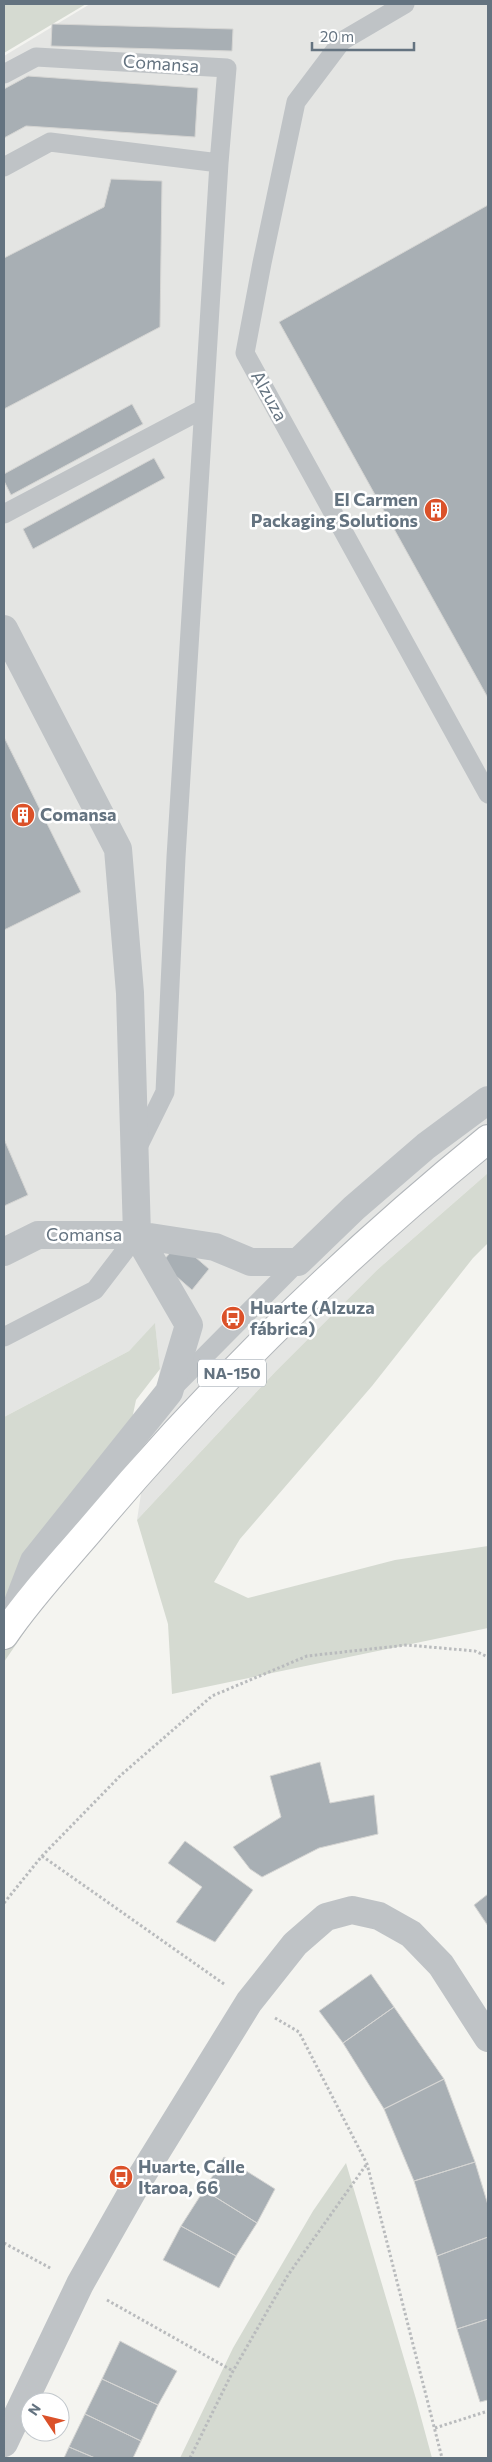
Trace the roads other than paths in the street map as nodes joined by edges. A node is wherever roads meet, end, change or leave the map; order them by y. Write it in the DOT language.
graph roads {
  1 [pos="405,4"];
  2 [pos="4,74"];
  3 [pos="219,163"];
  4 [pos="4,167"];
  5 [pos="204,409"];
  6 [pos="4,514"];
  7 [pos="4,629"];
  8 [pos="488,794"];
  9 [pos="488,1100"];
  10 [pos="488,1140"];
  11 [pos="136,1150"];
  12 [pos="137,1235"];
  13 [pos="4,1252"];
  14 [pos="298,1262"];
  15 [pos="4,1337"];
  16 [pos="169,1392"];
  17 [pos="6,1631"];
  18 [pos="488,2038"];
  19 [pos="4,2443"];
  1 -- 8 [label="lane, Alzuza"];
  2 -- 3 [label="lane, Comansa"];
  3 -- 4 [label="lane"];
  3 -- 5 [label="lane, Comansa"];
  5 -- 6 [label="lane"];
  5 -- 11 [label="lane, Comansa"];
  7 -- 11 [label="street, Comansa"];
  9 -- 14 [label="street"];
  10 -- 17 [label="main road, NA-150"];
  11 -- 12 [label="street, Comansa"];
  12 -- 13 [label="street, Comansa"];
  12 -- 14 [label="street"];
  12 -- 15 [label="lane, Comansa"];
  12 -- 16 [label="street"];
  14 -- 16 [label="lane"];
  16 -- 17 [label="street"];
  18 -- 19 [label="street"];
}
